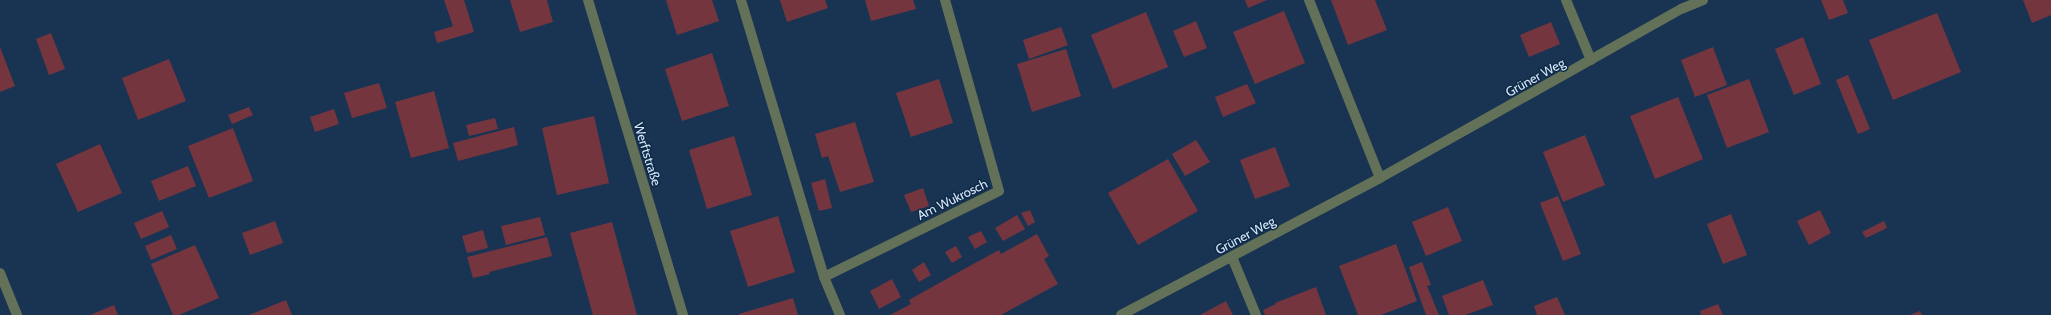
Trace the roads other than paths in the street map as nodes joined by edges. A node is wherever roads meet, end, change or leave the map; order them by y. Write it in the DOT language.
graph roads {
  1 [pos="588,0"];
  2 [pos="741,0"];
  3 [pos="945,0"];
  4 [pos="1309,0"];
  5 [pos="1566,0"];
  6 [pos="1703,0"];
  7 [pos="1591,60"];
  8 [pos="1380,178"];
  9 [pos="1232,257"];
  10 [pos="0,273"];
  11 [pos="824,277"];
  12 [pos="17,315"];
  13 [pos="683,315"];
  14 [pos="840,315"];
  15 [pos="1121,315"];
  16 [pos="1256,315"];
  1 -- 13 [label="street, Werftstraße"];
  2 -- 11 [label="street"];
  3 -- 11 [label="street, Am Wukrosch"];
  4 -- 8 [label="street"];
  5 -- 7 [label="street"];
  6 -- 7 [label="street, Grüner Weg"];
  7 -- 8 [label="street, Grüner Weg"];
  8 -- 9 [label="street, Grüner Weg"];
  9 -- 15 [label="street, Grüner Weg"];
  9 -- 16 [label="street"];
  10 -- 12 [label="street"];
  11 -- 14 [label="street"];
}
